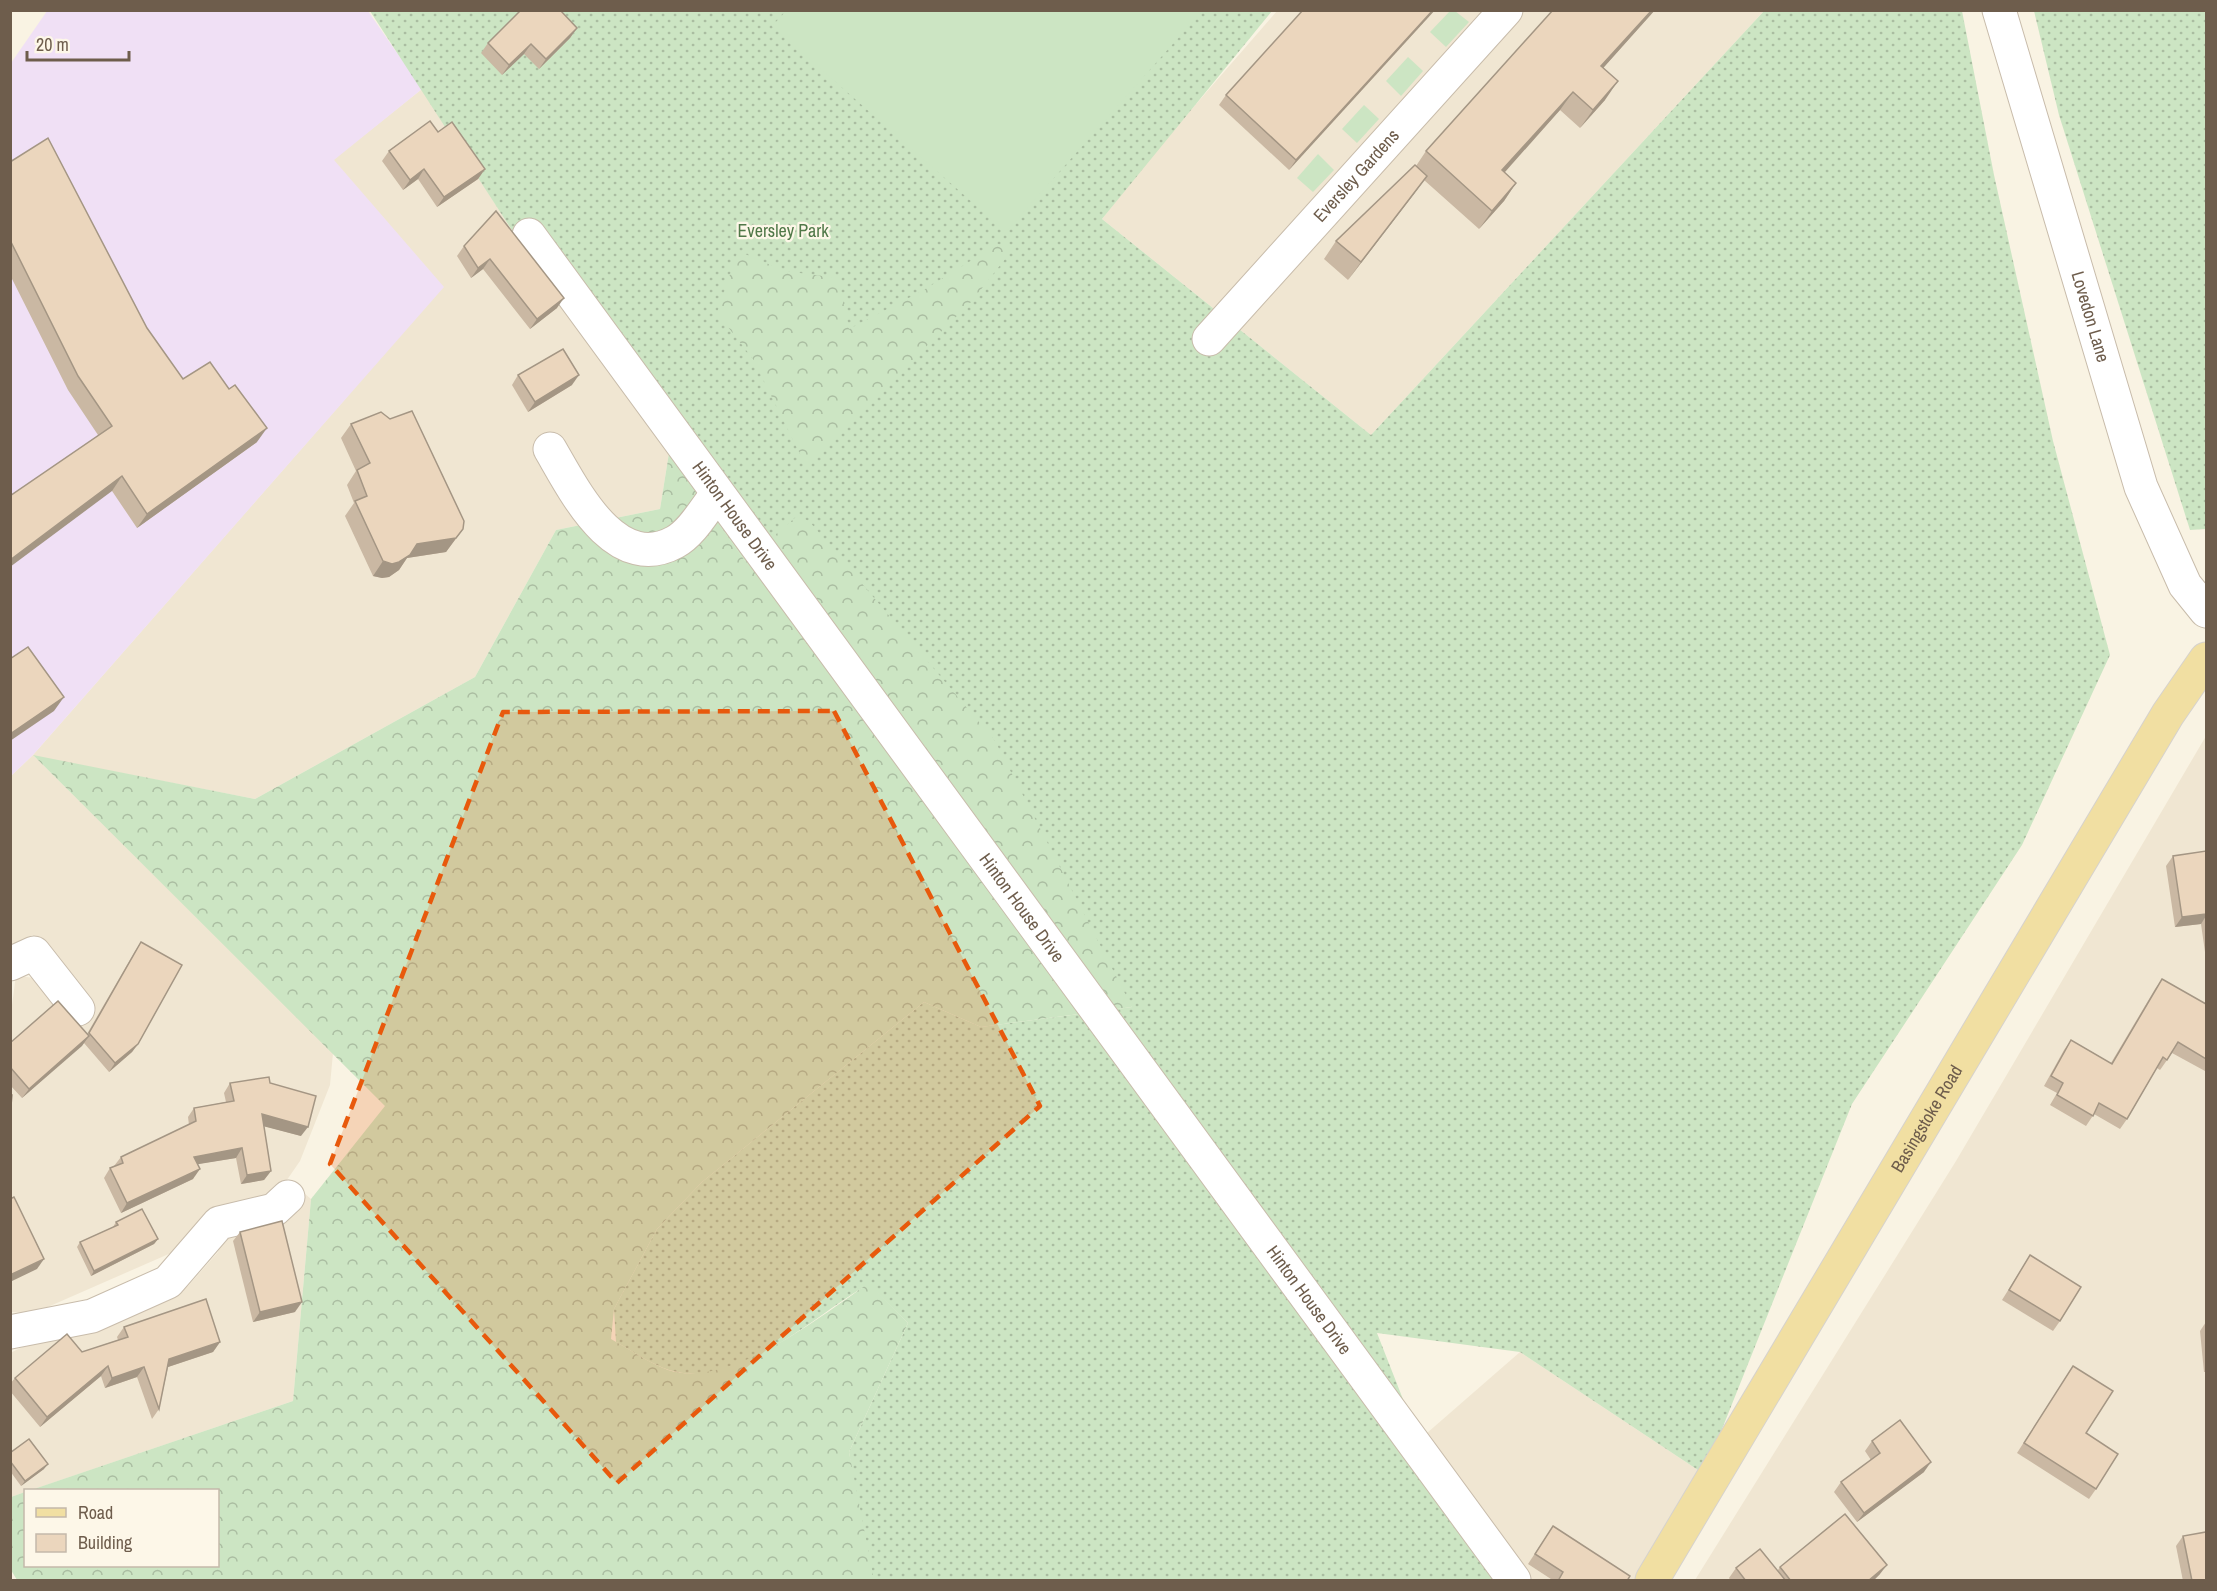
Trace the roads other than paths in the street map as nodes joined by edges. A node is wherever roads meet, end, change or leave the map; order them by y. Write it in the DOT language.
graph roads {
  1 [pos="1506,10"];
  2 [pos="1999,10"];
  3 [pos="529,235"];
  4 [pos="1209,339"];
  5 [pos="550,449"];
  6 [pos="717,494"];
  7 [pos="2206,611"];
  8 [pos="2206,659"];
  9 [pos="10,964"];
  10 [pos="78,1009"];
  11 [pos="288,1197"];
  12 [pos="10,1332"];
  13 [pos="1514,1581"];
  14 [pos="1652,1581"];
  1 -- 4 [label="street, Eversley Gardens"];
  2 -- 7 [label="street, Lovedon Lane"];
  3 -- 6 [label="street, Hinton House Drive"];
  5 -- 6 [label="street"];
  6 -- 13 [label="street, Hinton House Drive"];
  8 -- 14 [label="main road, Basingstoke Road"];
  9 -- 10 [label="street"];
  11 -- 12 [label="street"];
}
